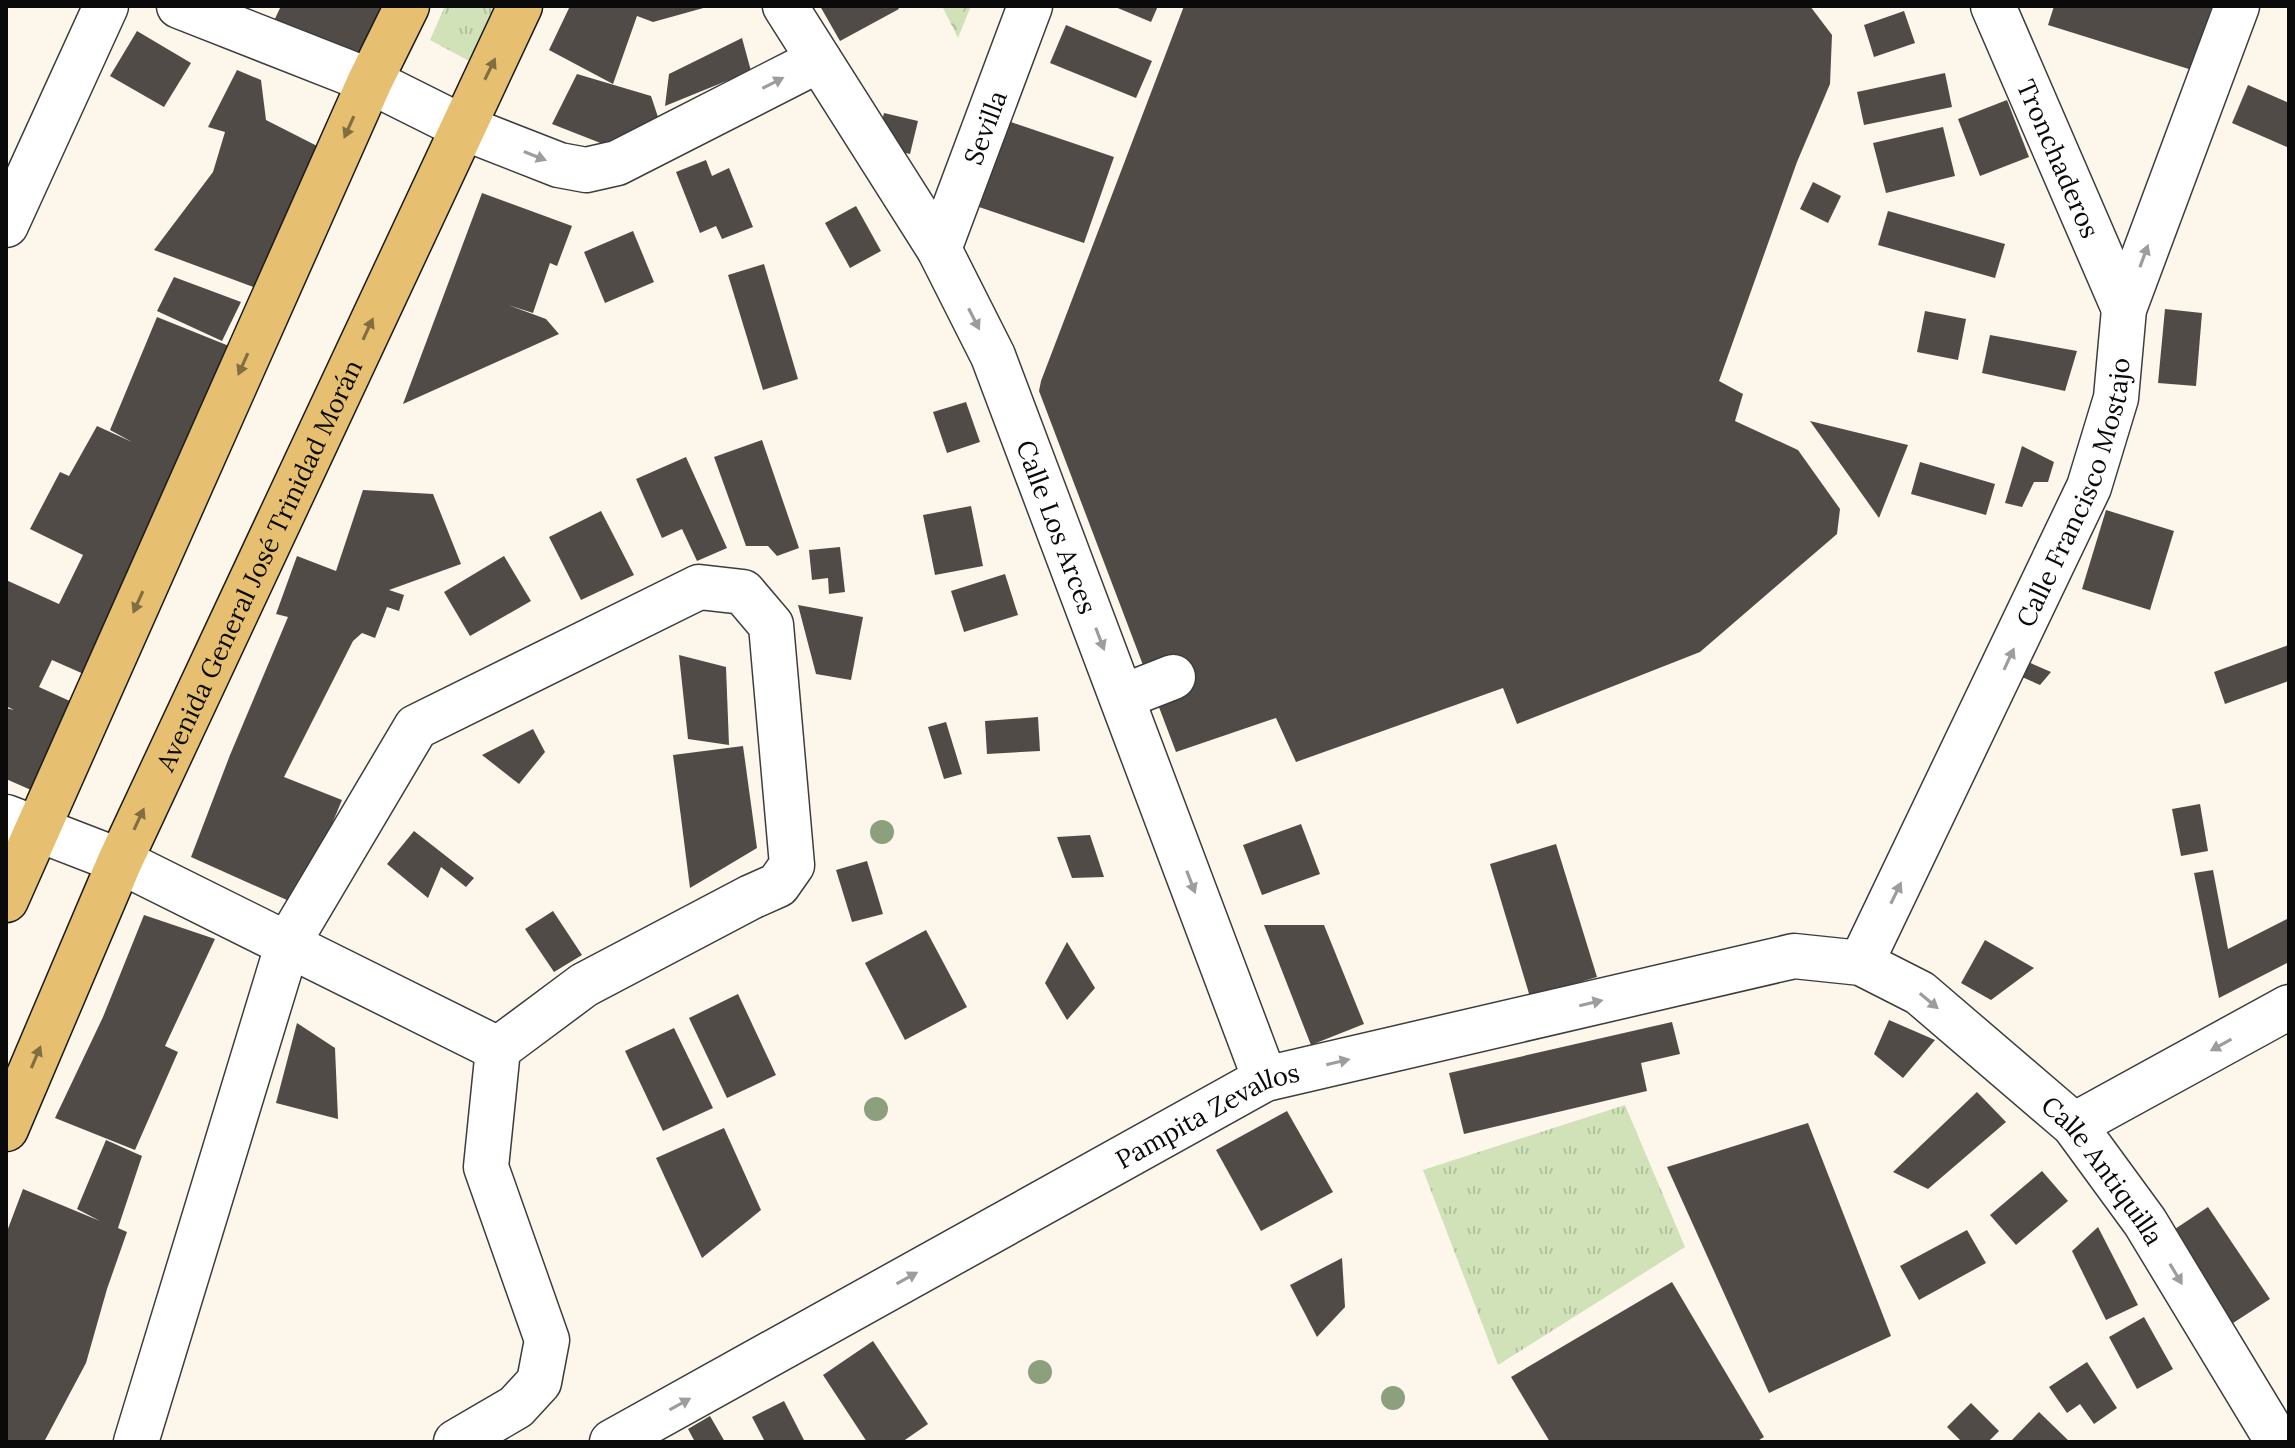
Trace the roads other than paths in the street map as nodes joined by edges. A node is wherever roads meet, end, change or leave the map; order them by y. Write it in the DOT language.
graph roads {
  1 [pos="106,6"];
  2 [pos="179,6"];
  3 [pos="407,6"];
  4 [pos="520,6"];
  5 [pos="785,6"];
  6 [pos="1030,6"];
  7 [pos="1993,6"];
  8 [pos="2237,6"];
  9 [pos="819,60"];
  10 [pos="370,81"];
  11 [pos="462,127"];
  12 [pos="6,225"];
  13 [pos="939,249"];
  14 [pos="2124,309"];
  15 [pos="1173,677"];
  16 [pos="1122,697"];
  17 [pos="21,823"];
  18 [pos="120,861"];
  19 [pos="6,900"];
  20 [pos="288,943"];
  21 [pos="1861,963"];
  22 [pos="2289,1007"];
  23 [pos="498,1049"];
  24 [pos="1265,1079"];
  25 [pos="2074,1125"];
  26 [pos="6,1129"];
  27 [pos="136,1442"];
  28 [pos="456,1442"];
  29 [pos="612,1442"];
  30 [pos="2278,1442"];
  1 -- 12 [label="street"];
  2 -- 10 [label="street"];
  3 -- 10 [label="main road"];
  11 -- 4 [label="main road, Avenida General José Trinidad Morán, one-way"];
  5 -- 9 [label="street, Calle Los Arces"];
  6 -- 13 [label="street, Sevilla"];
  7 -- 14 [label="street, Tronchaderos"];
  14 -- 8 [label="street, Calle Francisco Mostajo, one-way"];
  11 -- 9 [label="street, one-way"];
  9 -- 13 [label="street, Calle Los Arces"];
  10 -- 11 [label="street"];
  10 -- 17 [label="main road, one-way"];
  18 -- 11 [label="main road, Avenida General José Trinidad Morán, one-way"];
  13 -- 16 [label="street, Calle Los Arces, one-way"];
  21 -- 14 [label="street, Calle Francisco Mostajo, one-way"];
  15 -- 16 [label="street"];
  16 -- 24 [label="street, Calle Los Arces, one-way"];
  17 -- 18 [label="street"];
  17 -- 19 [label="main road"];
  18 -- 20 [label="street"];
  26 -- 18 [label="main road, Avenida General José Trinidad Morán, one-way"];
  20 -- 23 [label="street"];
  20 -- 23 [label="street"];
  20 -- 27 [label="street"];
  24 -- 21 [label="street, Pampita Zevallos, one-way"];
  21 -- 25 [label="street, Calle Antiquilla, one-way"];
  22 -- 25 [label="street, one-way"];
  23 -- 28 [label="street"];
  29 -- 24 [label="street, Pampita Zevallos, one-way"];
  25 -- 30 [label="street, Calle Antiquilla, one-way"];
}
